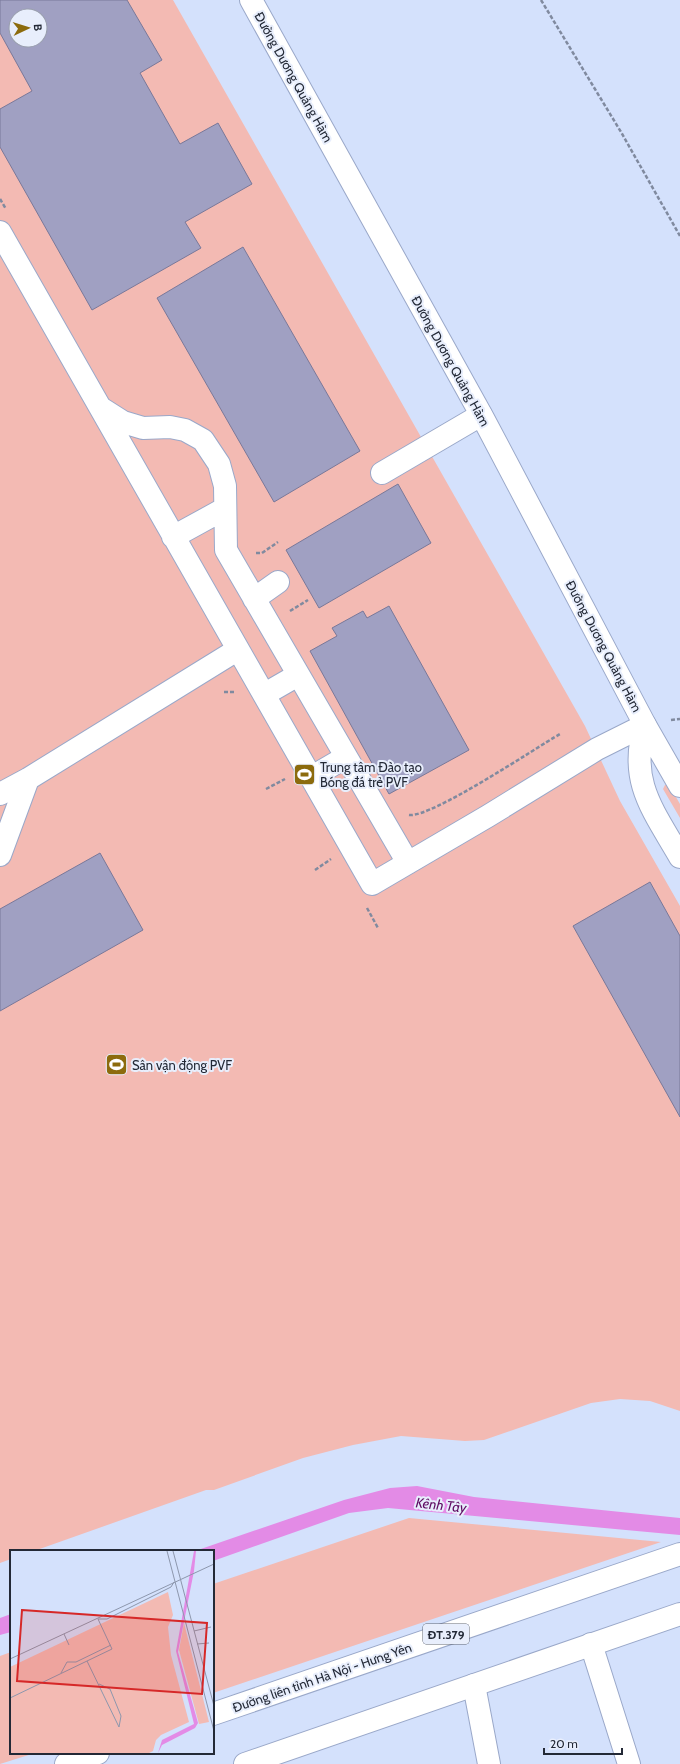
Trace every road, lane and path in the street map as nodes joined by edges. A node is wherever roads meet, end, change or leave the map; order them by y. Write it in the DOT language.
graph roads {
  1 [pos="251,0"];
  2 [pos="541,0"];
  3 [pos="0,199"];
  4 [pos="4,222"];
  5 [pos="680,236"];
  6 [pos="99,406"];
  7 [pos="482,415"];
  8 [pos="382,473"];
  9 [pos="224,509"];
  10 [pos="173,536"];
  11 [pos="278,542"];
  12 [pos="252,554"];
  13 [pos="278,582"];
  14 [pos="254,599"];
  15 [pos="308,600"];
  16 [pos="288,613"];
  17 [pos="237,650"];
  18 [pos="298,675"];
  19 [pos="265,694"];
  20 [pos="645,725"];
  21 [pos="560,734"];
  22 [pos="346,757"];
  23 [pos="312,777"];
  24 [pos="28,779"];
  25 [pos="680,786"];
  26 [pos="0,794"];
  27 [pos="407,815"];
  28 [pos="0,855"];
  29 [pos="680,857"];
  30 [pos="408,863"];
  31 [pos="680,1554"];
  32 [pos="680,1614"];
  33 [pos="591,1644"];
  34 [pos="474,1685"];
  35 [pos="214,1714"];
  36 [pos="95,1754"];
  37 [pos="66,1764"];
  38 [pos="246,1764"];
  39 [pos="489,1764"];
  40 [pos="628,1764"];
  1 -- 7 [label="main road, Đường Dương Quảng Hàm"];
  2 -- 5 [label="path"];
  3 -- 4 [label="path"];
  4 -- 6 [label="main road"];
  6 -- 9 [label="main road"];
  6 -- 10 [label="main road"];
  7 -- 8 [label="main road"];
  7 -- 20 [label="main road, Đường Dương Quảng Hàm"];
  9 -- 10 [label="main road"];
  9 -- 14 [label="main road"];
  10 -- 17 [label="main road"];
  11 -- 12 [label="path"];
  13 -- 14 [label="main road"];
  14 -- 18 [label="main road"];
  15 -- 16 [label="path"];
  17 -- 19 [label="main road"];
  17 -- 24 [label="main road"];
  18 -- 19 [label="main road"];
  18 -- 22 [label="main road"];
  19 -- 23 [label="main road"];
  20 -- 25 [label="main road, Đường Dương Quảng Hàm"];
  20 -- 29 [label="main road, Đường Dương Quảng Hàm"];
  20 -- 30 [label="main road"];
  21 -- 27 [label="path"];
  22 -- 23 [label="main road"];
  22 -- 30 [label="main road"];
  23 -- 30 [label="main road"];
  24 -- 26 [label="main road"];
  24 -- 28 [label="main road"];
  31 -- 35 [label="main road, Đường liên tỉnh Hà Nội - Hưng Yên / ĐT.379"];
  32 -- 33 [label="main road"];
  33 -- 34 [label="main road"];
  33 -- 40 [label="main road"];
  34 -- 38 [label="main road"];
  34 -- 39 [label="main road"];
  36 -- 37 [label="main road"];
}
